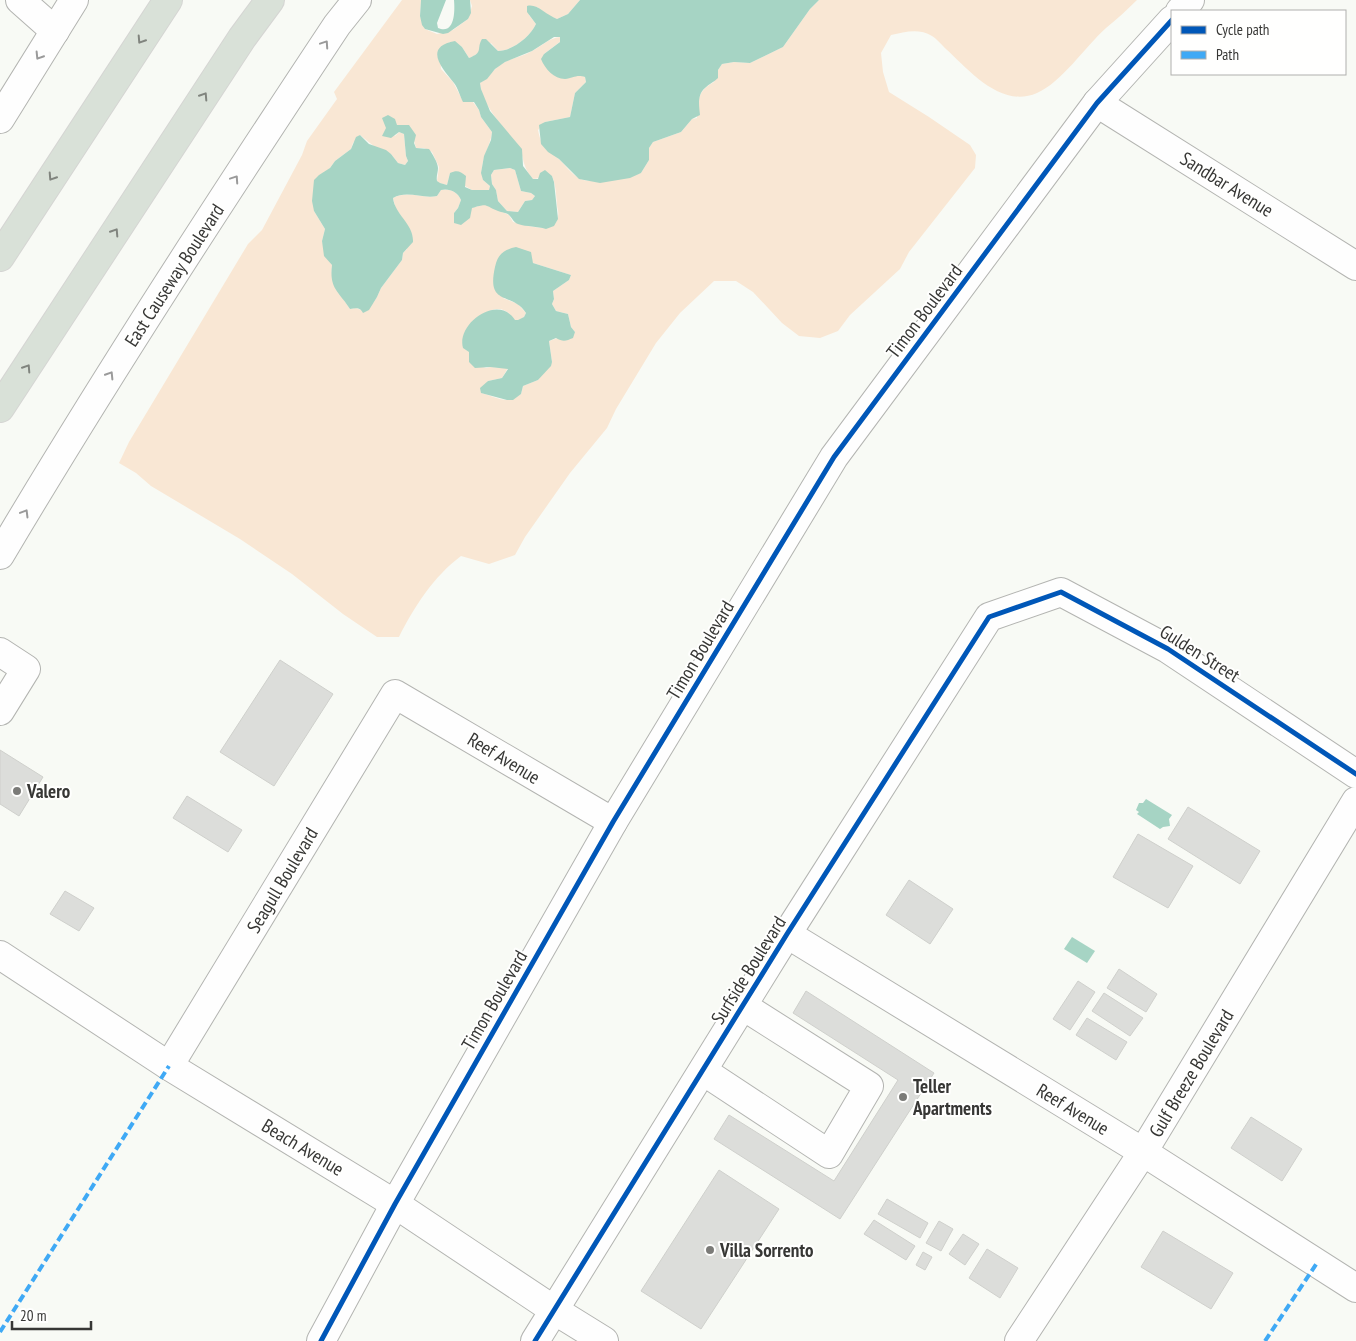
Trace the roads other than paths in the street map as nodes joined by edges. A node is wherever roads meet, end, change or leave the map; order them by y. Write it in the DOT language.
graph roads {
  1 [pos="20,0"];
  2 [pos="74,0"];
  3 [pos="168,0"];
  4 [pos="270,0"];
  5 [pos="357,0"];
  6 [pos="1190,0"];
  7 [pos="1181,10"];
  8 [pos="1171,21"];
  9 [pos="55,31"];
  10 [pos="1097,102"];
  11 [pos="0,119"];
  12 [pos="0,257"];
  13 [pos="1356,266"];
  14 [pos="0,408"];
  15 [pos="0,555"];
  16 [pos="990,617"];
  17 [pos="0,652"];
  18 [pos="395,694"];
  19 [pos="0,711"];
  20 [pos="1356,774"];
  21 [pos="1356,801"];
  22 [pos="612,822"];
  23 [pos="787,934"];
  24 [pos="0,955"];
  25 [pos="743,1006"];
  26 [pos="169,1066"];
  27 [pos="703,1070"];
  28 [pos="1143,1152"];
  29 [pos="395,1204"];
  30 [pos="1356,1288"];
  31 [pos="554,1310"];
  32 [pos="321,1341"];
  33 [pos="535,1341"];
  34 [pos="604,1341"];
  35 [pos="1019,1341"];
  1 -- 9 [label="street"];
  2 -- 9 [label="street"];
  3 -- 12 [label="highway, one-way"];
  14 -- 4 [label="highway, one-way"];
  15 -- 5 [label="street, East Causeway Boulevard, one-way"];
  6 -- 7 [label="street"];
  8 -- 10 [label="street, Timon Boulevard"];
  9 -- 11 [label="street, one-way"];
  10 -- 13 [label="street, Sandbar Avenue"];
  10 -- 22 [label="street, Timon Boulevard"];
  16 -- 20 [label="street, Gulden Street"];
  16 -- 23 [label="street, Surfside Boulevard"];
  17 -- 19 [label="street"];
  18 -- 22 [label="street, Reef Avenue"];
  18 -- 26 [label="street, Seagull Boulevard"];
  21 -- 28 [label="street, Gulf Breeze Boulevard"];
  22 -- 29 [label="street, Timon Boulevard"];
  23 -- 25 [label="street, Surfside Boulevard"];
  23 -- 28 [label="street, Reef Avenue"];
  24 -- 26 [label="street, Beach Avenue"];
  25 -- 27 [label="street, Surfside Boulevard"];
  25 -- 27 [label="street"];
  26 -- 29 [label="street, Beach Avenue"];
  27 -- 31 [label="street, Surfside Boulevard"];
  28 -- 30 [label="street, Reef Avenue"];
  28 -- 35 [label="street, Gulf Breeze Boulevard"];
  29 -- 31 [label="street, Beach Avenue"];
  29 -- 32 [label="street, Timon Boulevard"];
  31 -- 33 [label="street, Surfside Boulevard"];
  31 -- 34 [label="street, Beach Avenue"];
}
